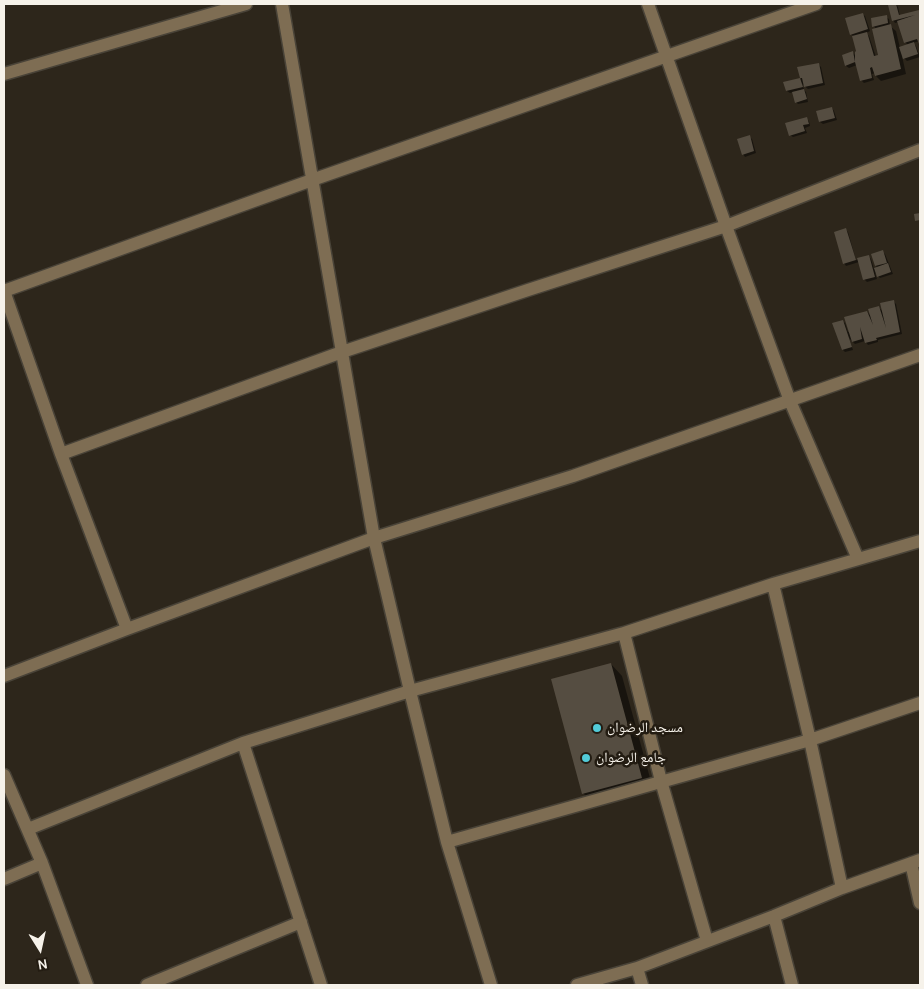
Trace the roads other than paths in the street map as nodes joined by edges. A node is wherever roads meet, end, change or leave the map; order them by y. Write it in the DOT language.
graph roads {
  1 [pos="246,4"];
  2 [pos="282,4"];
  3 [pos="648,4"];
  4 [pos="816,4"];
  5 [pos="667,56"];
  6 [pos="4,74"];
  7 [pos="920,150"];
  8 [pos="312,180"];
  9 [pos="726,226"];
  10 [pos="4,291"];
  11 [pos="342,352"];
  12 [pos="920,355"];
  13 [pos="790,401"];
  14 [pos="62,454"];
  15 [pos="374,538"];
  16 [pos="920,541"];
  17 [pos="858,559"];
  18 [pos="773,584"];
  19 [pos="127,629"];
  20 [pos="624,633"];
  21 [pos="4,676"];
  22 [pos="410,691"];
  23 [pos="920,703"];
  24 [pos="810,740"];
  25 [pos="243,742"];
  26 [pos="4,775"];
  27 [pos="661,781"];
  28 [pos="28,829"];
  29 [pos="447,842"];
  30 [pos="916,862"];
  31 [pos="42,863"];
  32 [pos="4,879"];
  33 [pos="842,888"];
  34 [pos="920,903"];
  35 [pos="774,916"];
  36 [pos="301,922"];
  37 [pos="707,941"];
  38 [pos="637,968"];
  39 [pos="489,984"];
  40 [pos="87,985"];
  41 [pos="147,985"];
  42 [pos="321,985"];
  43 [pos="577,985"];
  44 [pos="642,985"];
  45 [pos="792,985"];
  1 -- 6 [label="street"];
  2 -- 8 [label="street"];
  3 -- 5 [label="street"];
  4 -- 5 [label="street"];
  5 -- 8 [label="street"];
  5 -- 9 [label="street"];
  7 -- 9 [label="street"];
  8 -- 10 [label="street"];
  8 -- 11 [label="street"];
  9 -- 11 [label="street"];
  9 -- 13 [label="street"];
  10 -- 14 [label="street"];
  11 -- 14 [label="street"];
  11 -- 15 [label="street"];
  12 -- 13 [label="street"];
  13 -- 15 [label="street"];
  13 -- 17 [label="street"];
  14 -- 19 [label="street"];
  15 -- 19 [label="street"];
  15 -- 22 [label="street"];
  16 -- 17 [label="street"];
  17 -- 18 [label="street"];
  18 -- 20 [label="street"];
  18 -- 24 [label="street"];
  19 -- 21 [label="street"];
  20 -- 22 [label="street"];
  20 -- 27 [label="street"];
  22 -- 25 [label="street"];
  22 -- 29 [label="street"];
  23 -- 24 [label="street"];
  24 -- 27 [label="street"];
  24 -- 33 [label="street"];
  25 -- 28 [label="street"];
  25 -- 36 [label="street"];
  26 -- 28 [label="street"];
  27 -- 29 [label="street"];
  27 -- 37 [label="street"];
  28 -- 31 [label="street"];
  29 -- 39 [label="street"];
  30 -- 33 [label="street"];
  30 -- 34 [label="street"];
  31 -- 32 [label="street"];
  31 -- 40 [label="street"];
  33 -- 35 [label="street"];
  35 -- 37 [label="street"];
  35 -- 45 [label="street"];
  36 -- 41 [label="street"];
  36 -- 42 [label="street"];
  37 -- 38 [label="street"];
  38 -- 43 [label="street"];
  38 -- 44 [label="street"];
}
